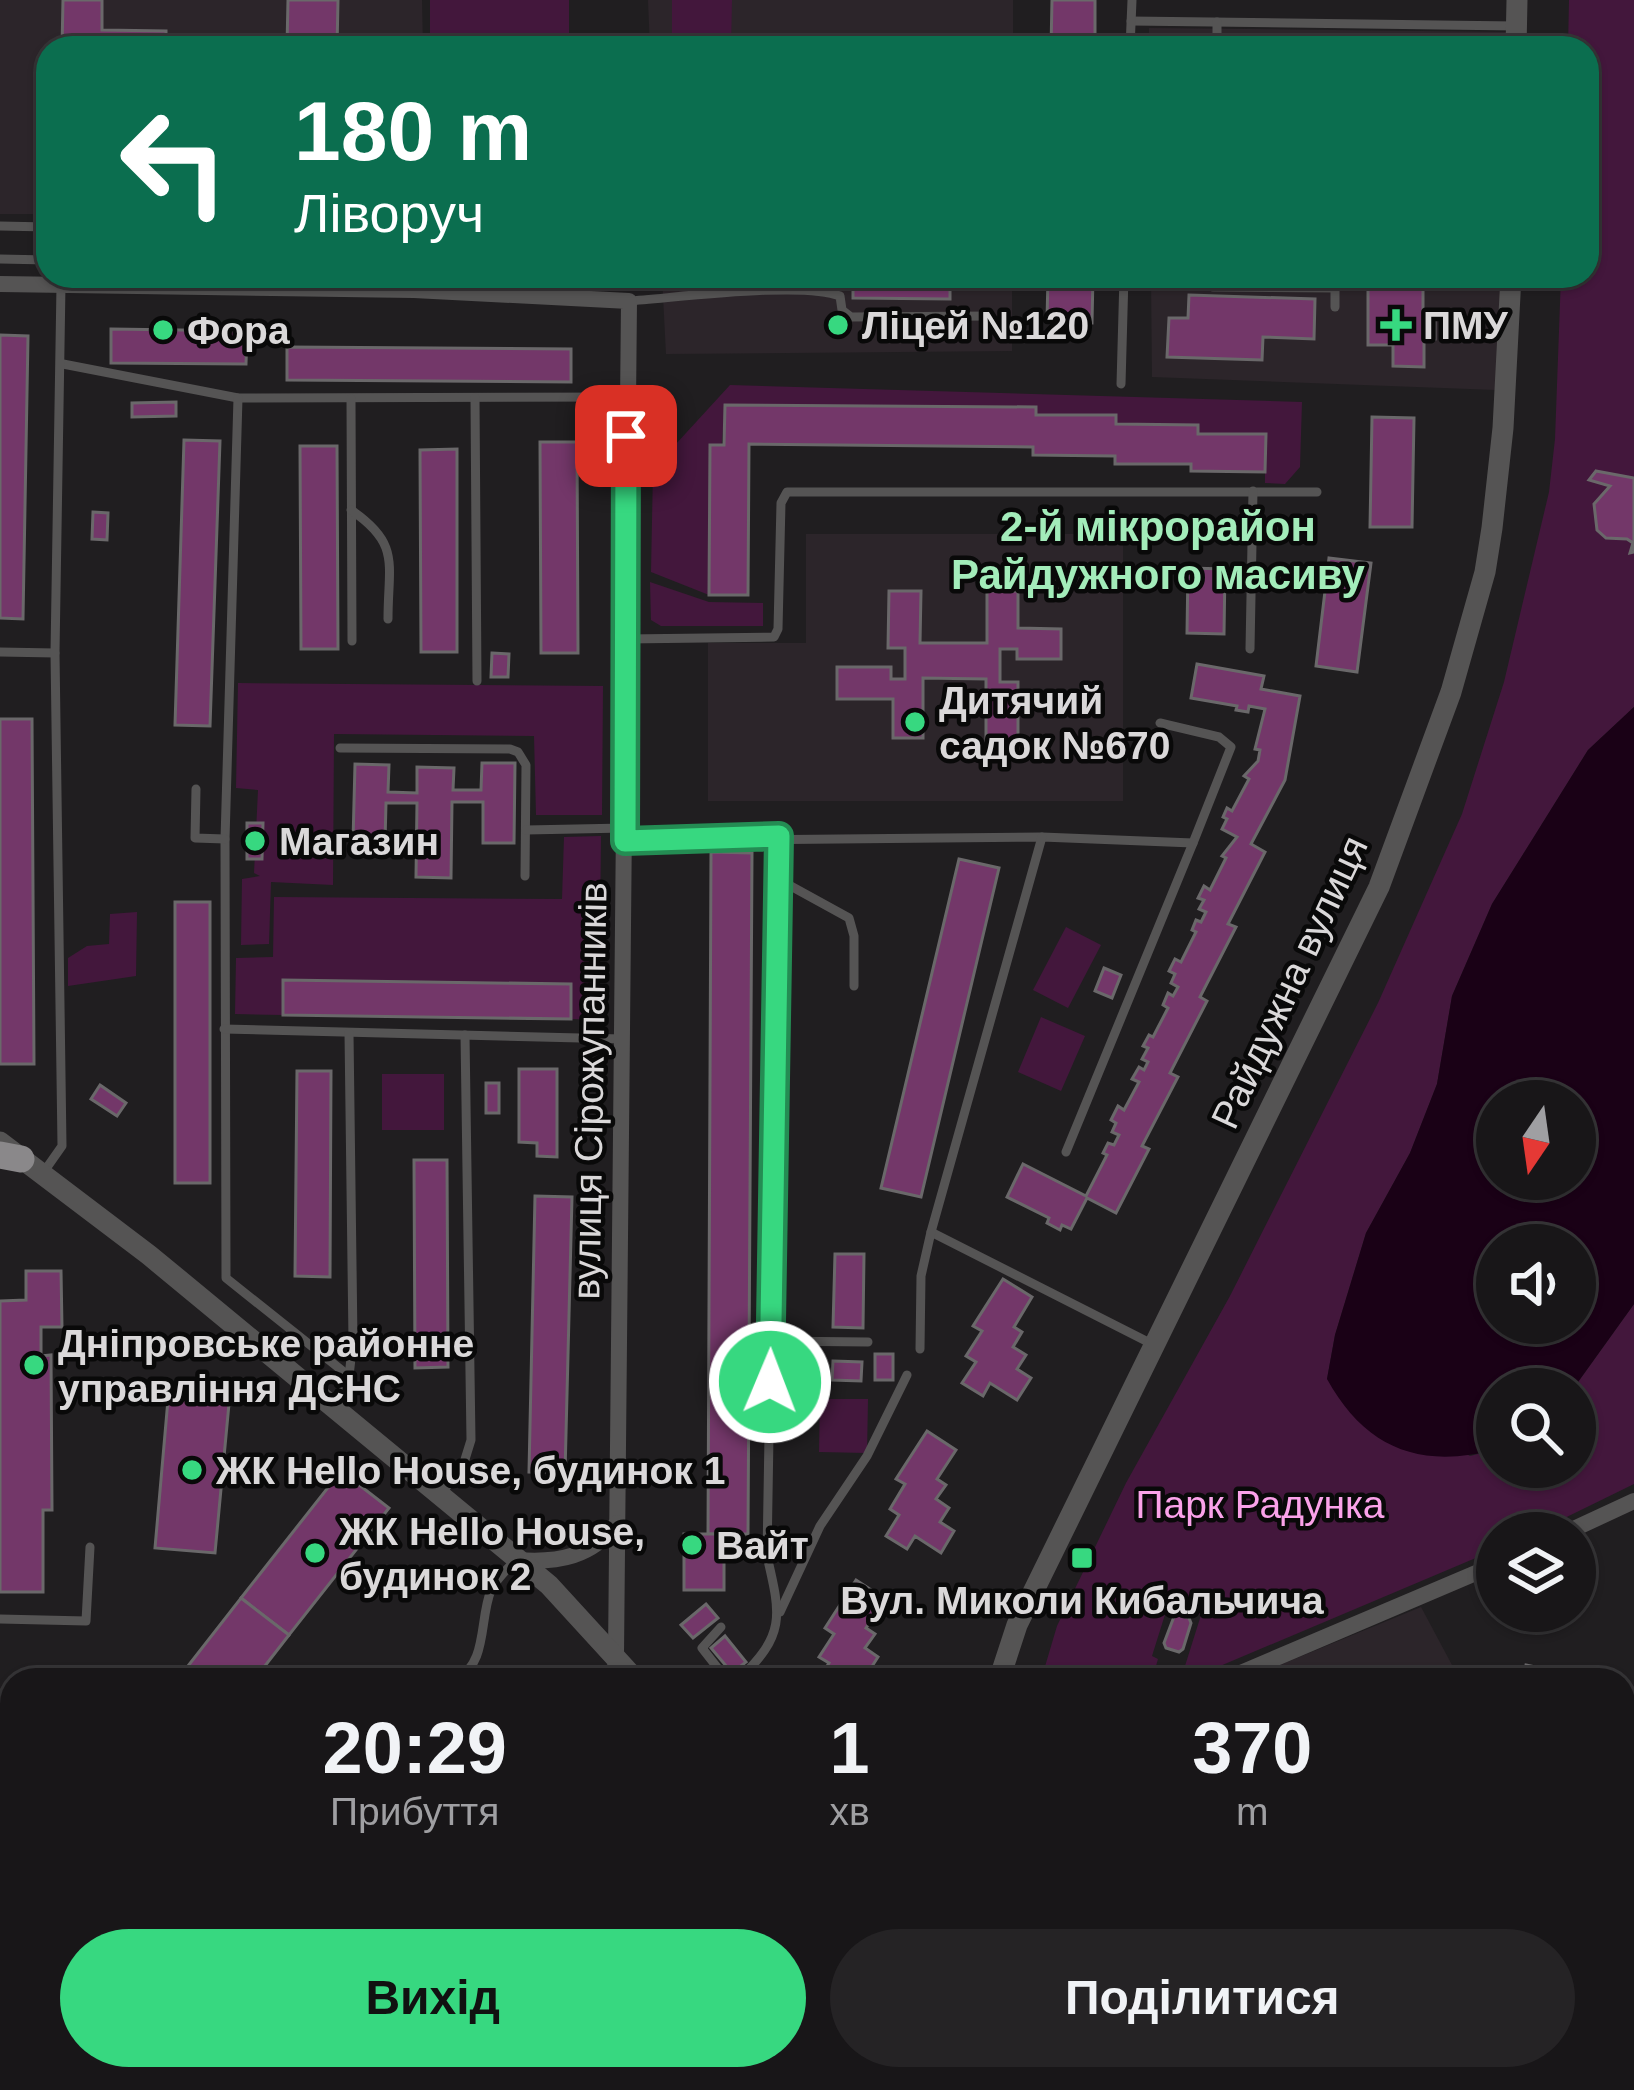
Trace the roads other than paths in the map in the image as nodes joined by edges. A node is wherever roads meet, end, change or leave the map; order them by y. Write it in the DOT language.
graph roads {
  1 [pos="1132,0"];
  2 [pos="1517,0"];
  3 [pos="1131,21"];
  4 [pos="1217,22"];
  5 [pos="1130,36"];
  6 [pos="1216,36"];
  7 [pos="1497,36"];
  8 [pos="1517,36"];
  9 [pos="0,226"];
  10 [pos="36,227"];
  11 [pos="0,259"];
  12 [pos="36,260"];
  13 [pos="36,283"];
  14 [pos="0,284"];
  15 [pos="73,288"];
  16 [pos="329,288"];
  17 [pos="756,288"];
  18 [pos="1124,288"];
  19 [pos="1335,288"];
  20 [pos="1510,288"];
  21 [pos="756,292"];
  22 [pos="628,301"];
  23 [pos="1335,307"];
  24 [pos="989,316"];
  25 [pos="63,364"];
  26 [pos="1121,384"];
  27 [pos="626,397"];
  28 [pos="238,398"];
  29 [pos="475,398"];
  30 [pos="351,399"];
  31 [pos="1253,491"];
  32 [pos="1317,493"];
  33 [pos="352,510"];
  34 [pos="388,619"];
  35 [pos="627,639"];
  36 [pos="352,641"];
  37 [pos="1250,649"];
  38 [pos="0,652"];
  39 [pos="55,653"];
  40 [pos="477,681"];
  41 [pos="1160,723"];
  42 [pos="340,748"];
  43 [pos="196,789"];
  44 [pos="526,830"];
  45 [pos="625,835"];
  46 [pos="779,836"];
  47 [pos="1042,837"];
  48 [pos="225,839"];
  49 [pos="1193,843"];
  50 [pos="526,876"];
  51 [pos="778,879"];
  52 [pos="854,986"];
  53 [pos="224,1029"];
  54 [pos="350,1033"];
  55 [pos="465,1035"];
  56 [pos="622,1039"];
  57 [pos="1066,1152"];
  58 [pos="16,1158"];
  59 [pos="931,1232"];
  60 [pos="770,1340"];
  61 [pos="868,1342"];
  62 [pos="1154,1345"];
  63 [pos="920,1349"];
  64 [pos="349,1376"];
  65 [pos="907,1376"];
  66 [pos="336,1409"];
  67 [pos="439,1495"];
  68 [pos="1634,1501"];
  69 [pos="1596,1518"];
  70 [pos="618,1522"];
  71 [pos="90,1547"];
  72 [pos="516,1559"];
  73 [pos="1476,1573"];
  74 [pos="780,1612"];
  75 [pos="0,1619"];
  76 [pos="721,1627"];
  77 [pos="616,1655"];
  78 [pos="472,1668"];
  79 [pos="611,1668"];
  80 [pos="626,1668"];
  81 [pos="718,1668"];
  82 [pos="751,1668"];
  83 [pos="1003,1668"];
  84 [pos="1263,1668"];
  1 -- 3 [label="lane"];
  2 -- 8 [label="street"];
  3 -- 4 [label="lane"];
  3 -- 5 [label="lane"];
  4 -- 6 [label="lane"];
  4 -- 7 [label="lane"];
  9 -- 10 [label="lane"];
  11 -- 12 [label="lane"];
  13 -- 14 [label="street"];
  15 -- 25 [label="lane"];
  16 -- 22 [label="street"];
  17 -- 21 [label="lane"];
  18 -- 26 [label="lane"];
  19 -- 23 [label="lane"];
  20 -- 62 [label="street, Райдужна вулиця"];
  21 -- 22 [label="lane"];
  21 -- 24 [label="lane"];
  22 -- 27 [label="street, вулиця Сірожупанників"];
  25 -- 28 [label="lane"];
  25 -- 39 [label="lane"];
  27 -- 29 [label="lane"];
  27 -- 35 [label="street, вулиця Сірожупанників"];
  28 -- 30 [label="lane"];
  28 -- 48 [label="lane"];
  29 -- 30 [label="lane"];
  29 -- 40 [label="lane"];
  30 -- 33 [label="lane"];
  31 -- 32 [label="lane"];
  31 -- 35 [label="lane"];
  31 -- 37 [label="lane"];
  33 -- 34 [label="lane"];
  33 -- 36 [label="lane"];
  35 -- 45 [label="street, вулиця Сірожупанників"];
  38 -- 39 [label="lane"];
  39 -- 58 [label="lane"];
  41 -- 49 [label="lane"];
  42 -- 44 [label="lane"];
  43 -- 48 [label="lane"];
  44 -- 45 [label="lane"];
  44 -- 50 [label="lane"];
  45 -- 46 [label="lane"];
  45 -- 56 [label="street, вулиця Сірожупанників"];
  46 -- 47 [label="lane"];
  46 -- 51 [label="lane"];
  47 -- 49 [label="lane"];
  47 -- 59 [label="lane"];
  48 -- 53 [label="lane"];
  49 -- 57 [label="lane"];
  51 -- 52 [label="lane"];
  51 -- 60 [label="lane"];
  53 -- 54 [label="lane"];
  53 -- 64 [label="lane"];
  54 -- 55 [label="lane"];
  54 -- 64 [label="lane"];
  55 -- 56 [label="lane"];
  55 -- 67 [label="lane"];
  56 -- 70 [label="street, вулиця Сірожупанників"];
  58 -- 66 [label="street"];
  59 -- 62 [label="lane"];
  59 -- 63 [label="lane"];
  60 -- 61 [label="lane"];
  60 -- 74 [label="lane"];
  62 -- 83 [label="street, Райдужна вулиця"];
  64 -- 66 [label="lane"];
  65 -- 74 [label="lane"];
  66 -- 67 [label="street"];
  67 -- 72 [label="street"];
  68 -- 69 [label="street"];
  70 -- 72 [label="street"];
  70 -- 77 [label="street, вулиця Сірожупанників"];
  71 -- 75 [label="lane"];
  72 -- 77 [label="street"];
  72 -- 78 [label="lane"];
  73 -- 84 [label="street"];
  74 -- 82 [label="lane"];
  76 -- 81 [label="lane"];
  77 -- 79 [label="lane"];
  77 -- 80 [label="street"];
}
